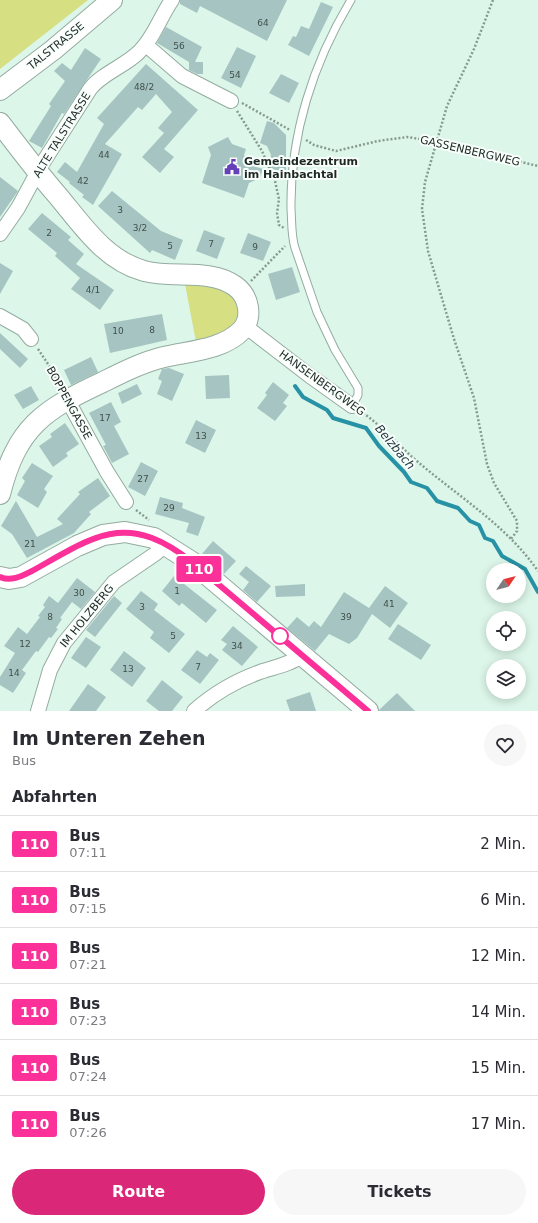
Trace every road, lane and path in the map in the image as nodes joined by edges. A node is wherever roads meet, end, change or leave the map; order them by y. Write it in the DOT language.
graph roads {
  1 [pos="98,0"];
  2 [pos="112,0"];
  3 [pos="351,0"];
  4 [pos="493,0"];
  5 [pos="164,4"];
  6 [pos="146,45"];
  7 [pos="0,79"];
  8 [pos="0,90"];
  9 [pos="232,101"];
  10 [pos="0,123"];
  11 [pos="298,134"];
  12 [pos="0,142"];
  13 [pos="437,142"];
  14 [pos="538,166"];
  15 [pos="36,171"];
  16 [pos="292,230"];
  17 [pos="0,234"];
  18 [pos="292,238"];
  19 [pos="240,291"];
  20 [pos="0,316"];
  21 [pos="245,326"];
  22 [pos="31,339"];
  23 [pos="68,399"];
  24 [pos="352,406"];
  25 [pos="0,494"];
  26 [pos="126,502"];
  27 [pos="511,539"];
  28 [pos="166,544"];
  29 [pos="538,571"];
  30 [pos="0,577"];
  31 [pos="302,654"];
  32 [pos="38,711"];
  33 [pos="194,711"];
  34 [pos="368,711"];
  1 -- 7 [label="street, TALSTRASSE"];
  2 -- 8 [label="street, TALSTRASSE"];
  3 -- 11 [label="lane"];
  4 -- 13 [label="path"];
  5 -- 6 [label="street, ALTE TALSTRASSE"];
  6 -- 9 [label="street"];
  6 -- 15 [label="street, ALTE TALSTRASSE"];
  9 -- 11 [label="path, GASSENBERGWEG"];
  9 -- 16 [label="path"];
  10 -- 15 [label="street"];
  11 -- 13 [label="path, GASSENBERGWEG"];
  11 -- 16 [label="lane"];
  12 -- 15 [label="street"];
  13 -- 14 [label="path, GASSENBERGWEG"];
  13 -- 27 [label="path"];
  15 -- 17 [label="street, ALTE TALSTRASSE"];
  15 -- 19 [label="street"];
  16 -- 18 [label="lane"];
  18 -- 19 [label="path"];
  18 -- 24 [label="lane"];
  19 -- 21 [label="street"];
  20 -- 22 [label="street"];
  21 -- 23 [label="street"];
  21 -- 24 [label="street, HANSENBERGWEG"];
  22 -- 23 [label="path, BOPPENGASSE"];
  23 -- 25 [label="street"];
  23 -- 26 [label="street, BOPPENGASSE"];
  24 -- 27 [label="path, HANSENBERGWEG"];
  27 -- 29 [label="path, HANSENBERGWEG"];
  28 -- 30 [label="street"];
  28 -- 31 [label="street"];
  28 -- 32 [label="street, IM HOLZBERG"];
  31 -- 33 [label="street"];
  31 -- 34 [label="street"];
}
